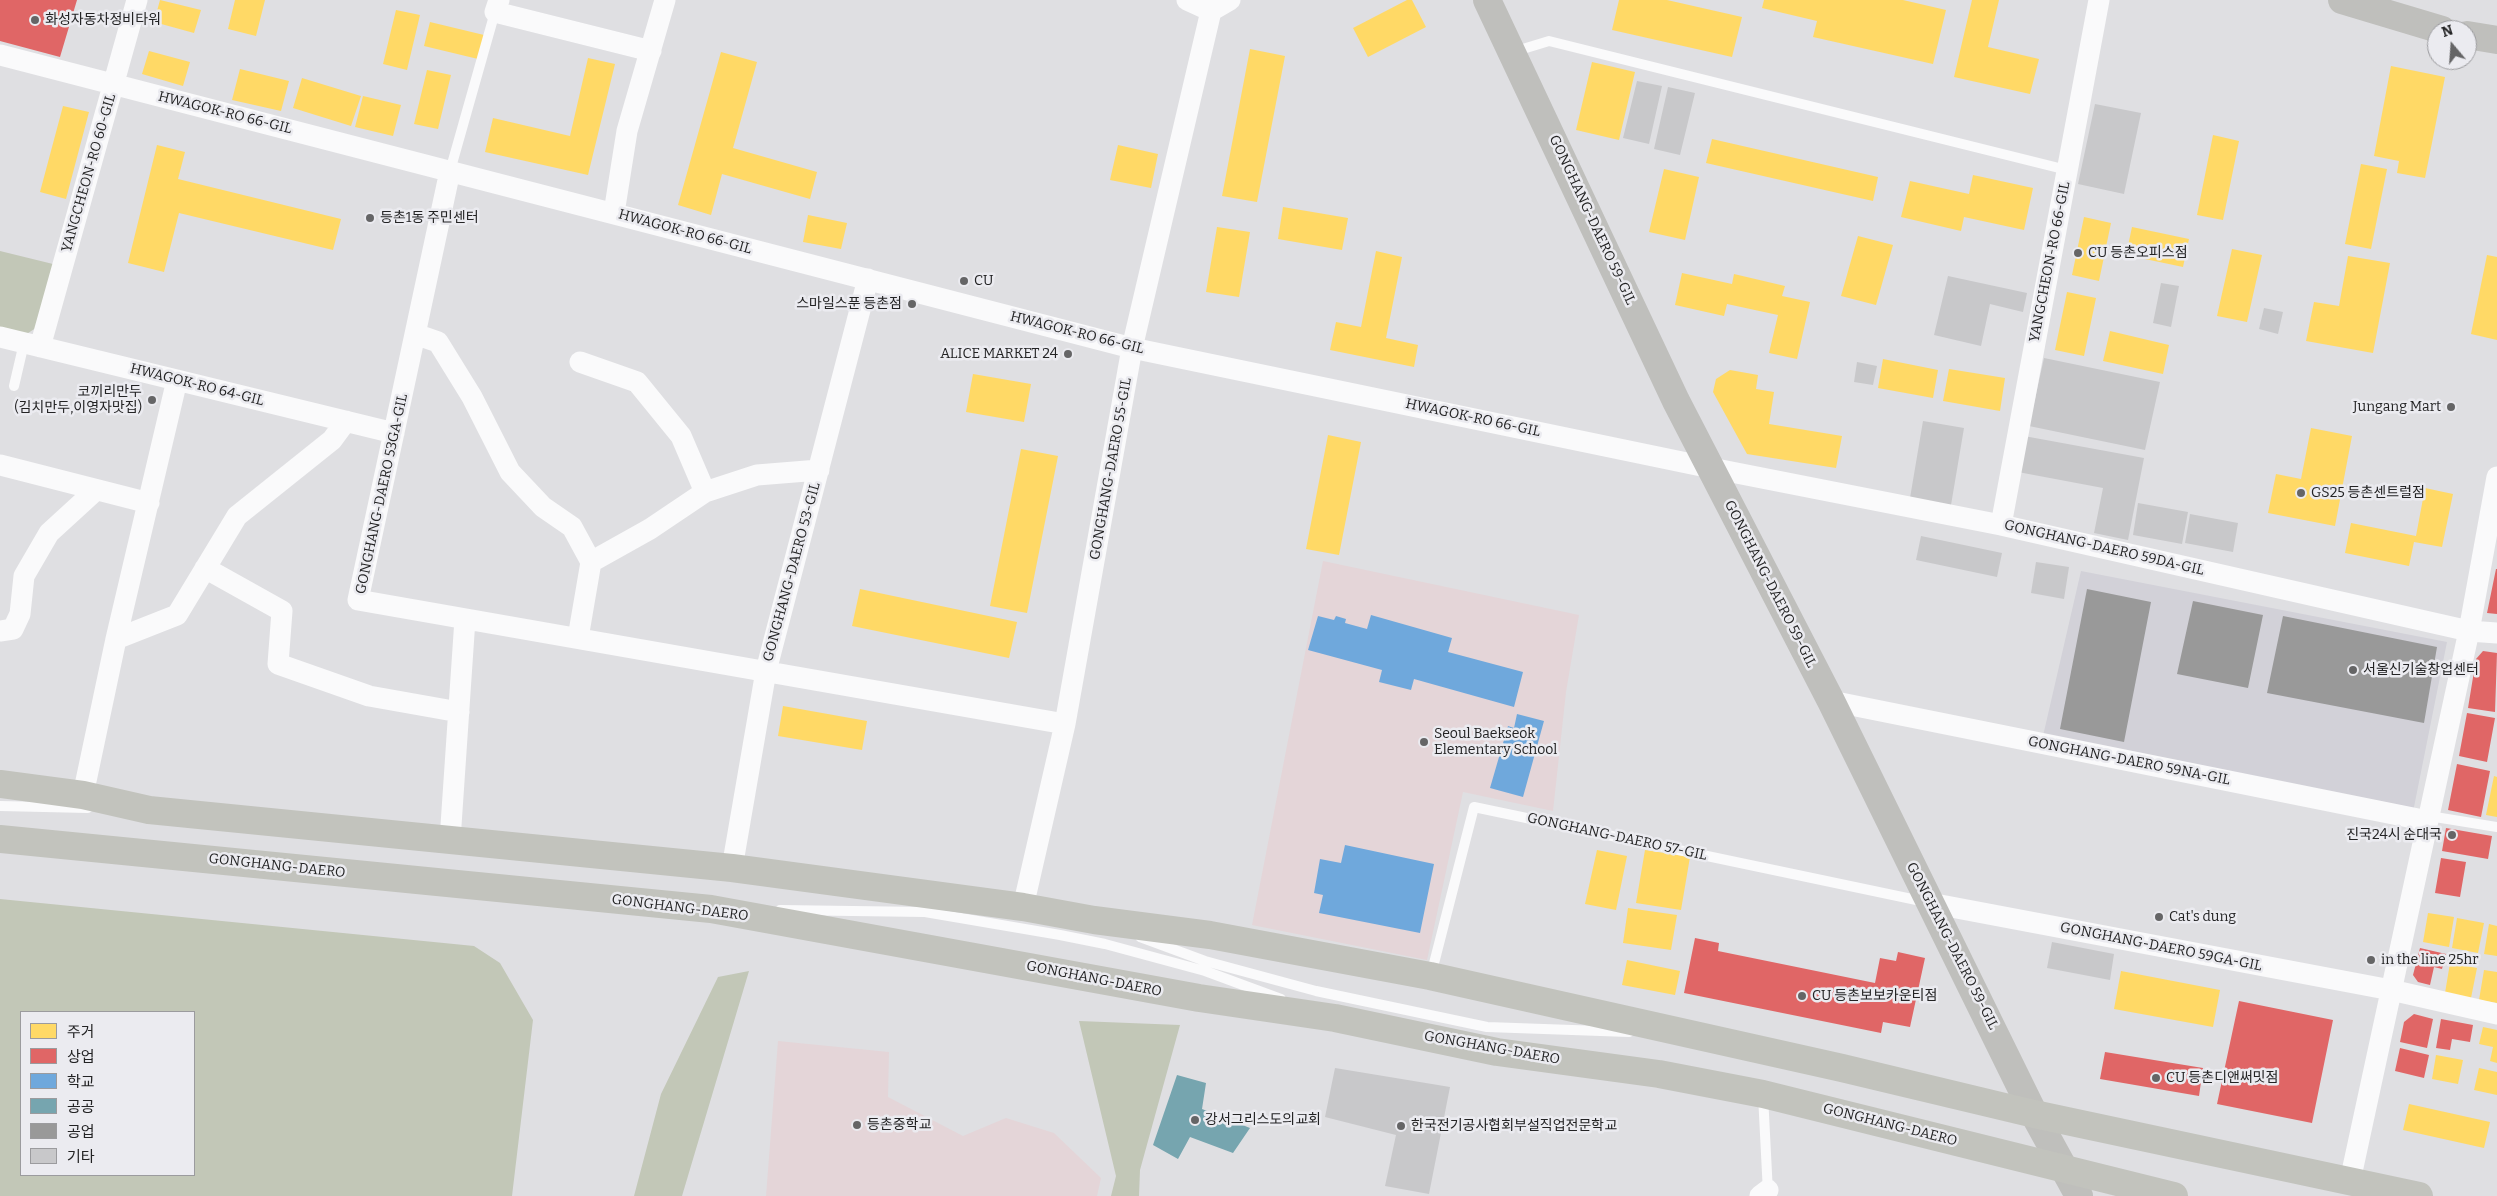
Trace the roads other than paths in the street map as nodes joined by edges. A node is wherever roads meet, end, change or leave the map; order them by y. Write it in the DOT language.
graph roads {
  1 [pos="137,0"];
  2 [pos="666,0"];
  3 [pos="1187,0"];
  4 [pos="1230,0"];
  5 [pos="1487,0"];
  6 [pos="2099,0"];
  7 [pos="2342,0"];
  8 [pos="497,6"];
  9 [pos="1211,11"];
  10 [pos="2427,26"];
  11 [pos="2477,37"];
  12 [pos="2497,40"];
  13 [pos="651,51"];
  14 [pos="1512,52"];
  15 [pos="0,55"];
  16 [pos="113,85"];
  17 [pos="2067,170"];
  18 [pos="450,171"];
  19 [pos="614,214"];
  20 [pos="868,280"];
  21 [pos="415,334"];
  22 [pos="0,337"];
  23 [pos="32,345"];
  24 [pos="1132,348"];
  25 [pos="580,362"];
  26 [pos="177,380"];
  27 [pos="14,386"];
  28 [pos="346,421"];
  29 [pos="394,433"];
  30 [pos="0,465"];
  31 [pos="1710,468"];
  32 [pos="819,470"];
  33 [pos="2497,477"];
  34 [pos="96,490"];
  35 [pos="705,492"];
  36 [pos="149,503"];
  37 [pos="2001,525"];
  38 [pos="591,562"];
  39 [pos="205,568"];
  40 [pos="466,619"];
  41 [pos="0,631"];
  42 [pos="2469,631"];
  43 [pos="2497,633"];
  44 [pos="578,638"];
  45 [pos="116,639"];
  46 [pos="766,671"];
  47 [pos="1831,701"];
  48 [pos="459,712"];
  49 [pos="1064,724"];
  50 [pos="0,784"];
  51 [pos="83,795"];
  52 [pos="0,806"];
  53 [pos="149,810"];
  54 [pos="2428,819"];
  55 [pos="2497,827"];
  56 [pos="0,839"];
  57 [pos="450,840"];
  58 [pos="732,868"];
  59 [pos="1930,903"];
  60 [pos="1023,906"];
  61 [pos="711,909"];
  62 [pos="1094,920"];
  63 [pos="1430,976"];
  64 [pos="2391,990"];
  65 [pos="2497,1014"];
  66 [pos="1336,1018"];
  67 [pos="1692,1034"];
  68 [pos="1763,1094"];
  69 [pos="2034,1114"];
  70 [pos="2064,1167"];
  71 [pos="2350,1181"];
  72 [pos="1765,1194"];
  73 [pos="2079,1196"];
  74 [pos="2174,1196"];
  75 [pos="2419,1196"];
  1 -- 16 [label="street, YANGCHEON-RO 60-GIL"];
  2 -- 13 [label="street"];
  3 -- 9 [label="street"];
  4 -- 9 [label="street"];
  5 -- 14 [label="main road, GONGHANG-DAERO 59-GIL"];
  6 -- 17 [label="street, YANGCHEON-RO 66-GIL"];
  7 -- 10 [label="main road"];
  8 -- 13 [label="street"];
  8 -- 18 [label="lane"];
  9 -- 24 [label="street, GONGHANG-DAERO 55-GIL"];
  11 -- 12 [label="main road"];
  13 -- 19 [label="street"];
  14 -- 17 [label="lane"];
  14 -- 31 [label="main road, GONGHANG-DAERO 59-GIL"];
  15 -- 16 [label="street, HWAGOK-RO 66-GIL"];
  16 -- 18 [label="street, HWAGOK-RO 66-GIL"];
  16 -- 23 [label="street, YANGCHEON-RO 60-GIL"];
  17 -- 37 [label="street, YANGCHEON-RO 66-GIL"];
  18 -- 19 [label="street, HWAGOK-RO 66-GIL"];
  18 -- 21 [label="street, GONGHANG-DAERO 53GA-GIL"];
  19 -- 20 [label="street, HWAGOK-RO 66-GIL"];
  20 -- 24 [label="street, HWAGOK-RO 66-GIL"];
  20 -- 32 [label="street, GONGHANG-DAERO 53-GIL"];
  21 -- 29 [label="street, GONGHANG-DAERO 53GA-GIL"];
  21 -- 38 [label="street"];
  22 -- 23 [label="street, HWAGOK-RO 64-GIL"];
  23 -- 26 [label="street, HWAGOK-RO 64-GIL"];
  23 -- 27 [label="lane"];
  24 -- 31 [label="street, HWAGOK-RO 66-GIL"];
  24 -- 49 [label="street, GONGHANG-DAERO 55-GIL"];
  25 -- 35 [label="street"];
  26 -- 28 [label="street, HWAGOK-RO 64-GIL"];
  26 -- 36 [label="street"];
  28 -- 29 [label="street, HWAGOK-RO 64-GIL"];
  28 -- 39 [label="street"];
  29 -- 40 [label="street, GONGHANG-DAERO 53GA-GIL"];
  30 -- 34 [label="street"];
  31 -- 37 [label="street, GONGHANG-DAERO 59DA-GIL"];
  31 -- 47 [label="main road, GONGHANG-DAERO 59-GIL"];
  32 -- 35 [label="street"];
  32 -- 46 [label="street, GONGHANG-DAERO 53-GIL"];
  33 -- 42 [label="street"];
  34 -- 36 [label="street"];
  34 -- 41 [label="street"];
  35 -- 38 [label="street"];
  36 -- 45 [label="street"];
  37 -- 42 [label="street, GONGHANG-DAERO 59DA-GIL"];
  38 -- 44 [label="street"];
  39 -- 45 [label="street"];
  39 -- 48 [label="street"];
  40 -- 44 [label="street, GONGHANG-DAERO 53GA-GIL"];
  40 -- 48 [label="street"];
  42 -- 43 [label="street, GONGHANG-DAERO 59DA-GIL"];
  42 -- 54 [label="street"];
  44 -- 46 [label="street, GONGHANG-DAERO 53GA-GIL"];
  45 -- 51 [label="street"];
  46 -- 49 [label="street"];
  46 -- 58 [label="street, GONGHANG-DAERO 53-GIL"];
  47 -- 54 [label="street, GONGHANG-DAERO 59NA-GIL"];
  47 -- 59 [label="main road, GONGHANG-DAERO 59-GIL"];
  48 -- 57 [label="street"];
  49 -- 60 [label="street, GONGHANG-DAERO 55-GIL"];
  50 -- 51 [label="main road"];
  51 -- 53 [label="main road"];
  52 -- 53 [label="lane"];
  53 -- 57 [label="main road"];
  54 -- 55 [label="lane"];
  54 -- 64 [label="street"];
  56 -- 61 [label="main road, GONGHANG-DAERO"];
  57 -- 58 [label="main road"];
  58 -- 60 [label="main road"];
  59 -- 63 [label="lane, GONGHANG-DAERO 57-GIL"];
  59 -- 64 [label="street, GONGHANG-DAERO 59GA-GIL"];
  59 -- 69 [label="main road, GONGHANG-DAERO 59-GIL"];
  60 -- 62 [label="main road"];
  61 -- 66 [label="main road, GONGHANG-DAERO"];
  61 -- 66 [label="lane"];
  62 -- 63 [label="main road"];
  62 -- 67 [label="lane"];
  63 -- 67 [label="main road"];
  64 -- 65 [label="street, GONGHANG-DAERO 59GA-GIL"];
  64 -- 71 [label="street"];
  66 -- 68 [label="main road, GONGHANG-DAERO"];
  67 -- 69 [label="main road"];
  68 -- 70 [label="main road, GONGHANG-DAERO"];
  68 -- 72 [label="lane"];
  69 -- 70 [label="main road, GONGHANG-DAERO 59-GIL"];
  69 -- 71 [label="main road"];
  70 -- 73 [label="main road, GONGHANG-DAERO 59-GIL"];
  70 -- 74 [label="main road, GONGHANG-DAERO"];
  71 -- 75 [label="main road"];
}
